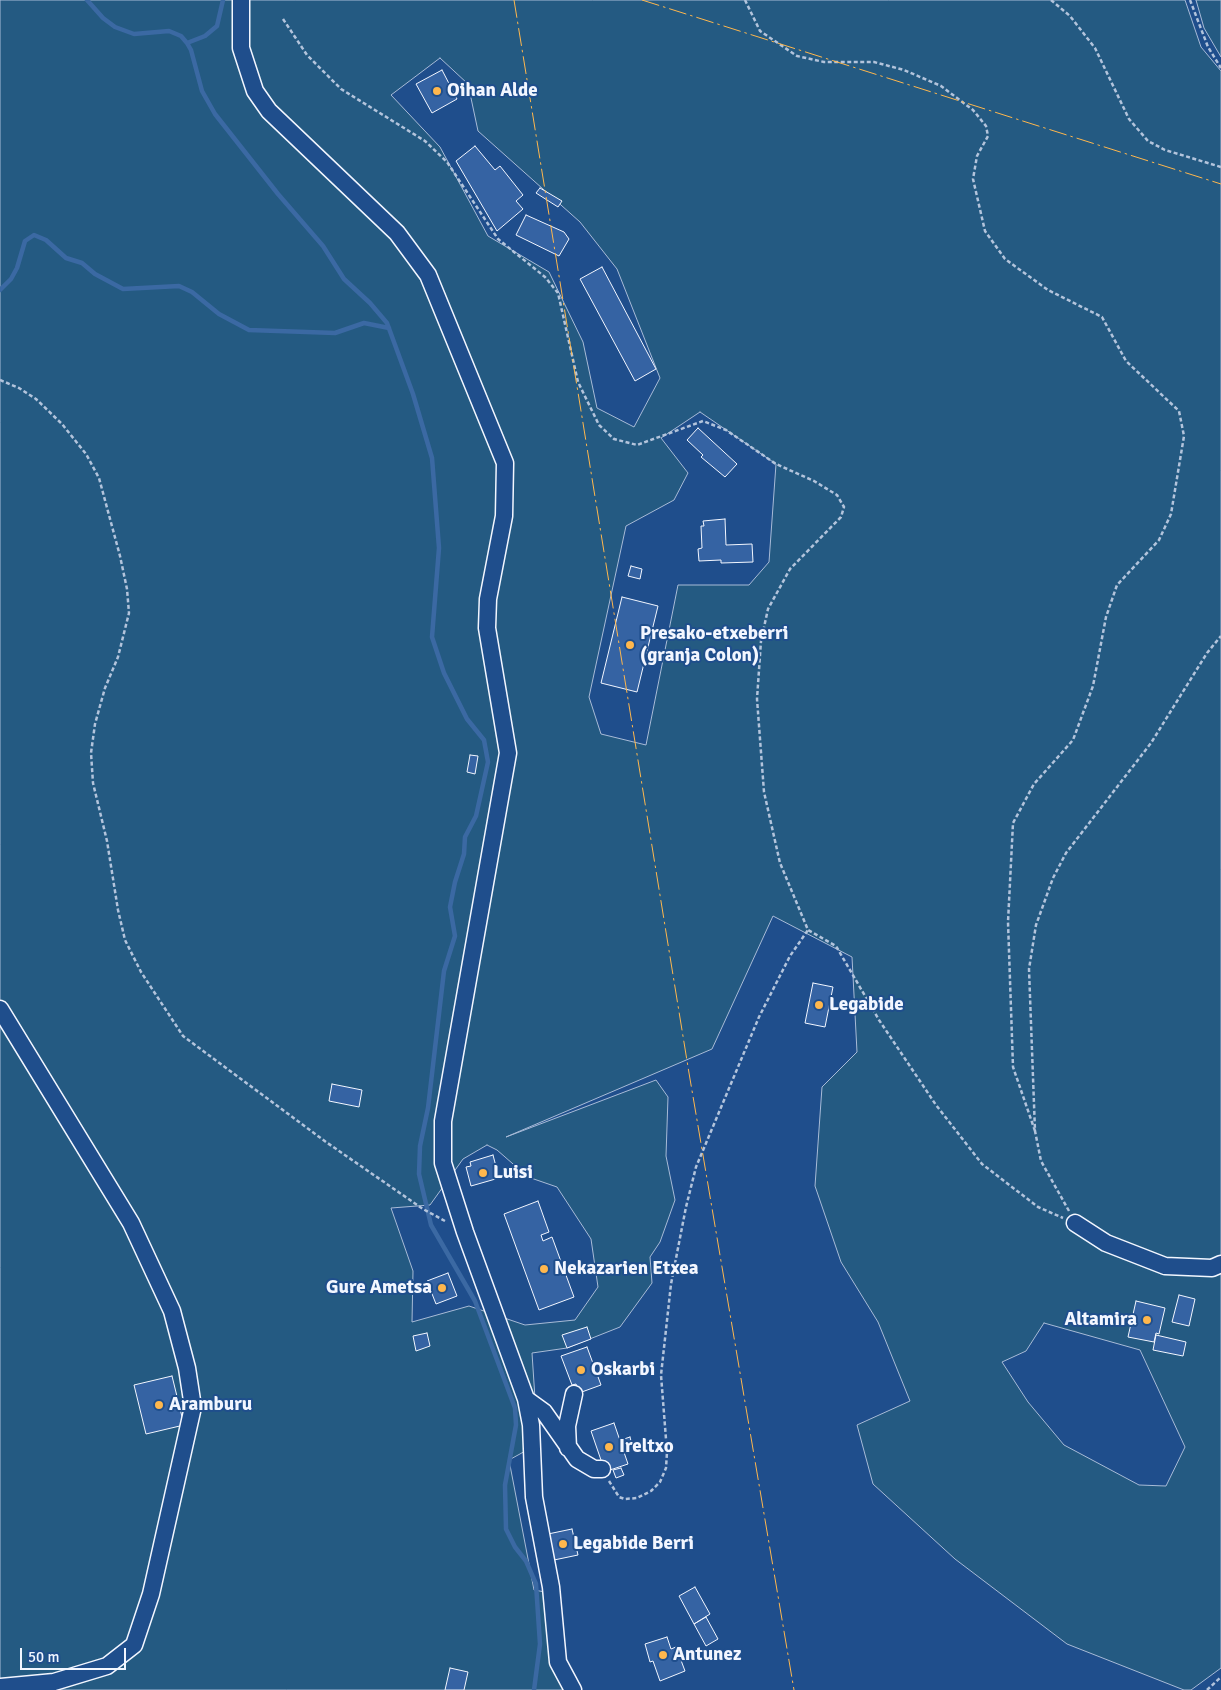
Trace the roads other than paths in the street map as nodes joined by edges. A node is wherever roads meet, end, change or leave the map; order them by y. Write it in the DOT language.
graph roads {
  1 [pos="241,0"];
  2 [pos="0,1009"];
  3 [pos="1076,1223"];
  4 [pos="1221,1264"];
  5 [pos="574,1394"];
  6 [pos="526,1399"];
  7 [pos="568,1448"];
  8 [pos="602,1469"];
  9 [pos="6,1687"];
  10 [pos="573,1690"];
  1 -- 6 [label="street"];
  2 -- 9 [label="street"];
  3 -- 4 [label="street"];
  5 -- 7 [label="street"];
  6 -- 7 [label="street"];
  6 -- 10 [label="street"];
  7 -- 8 [label="street"];
}
